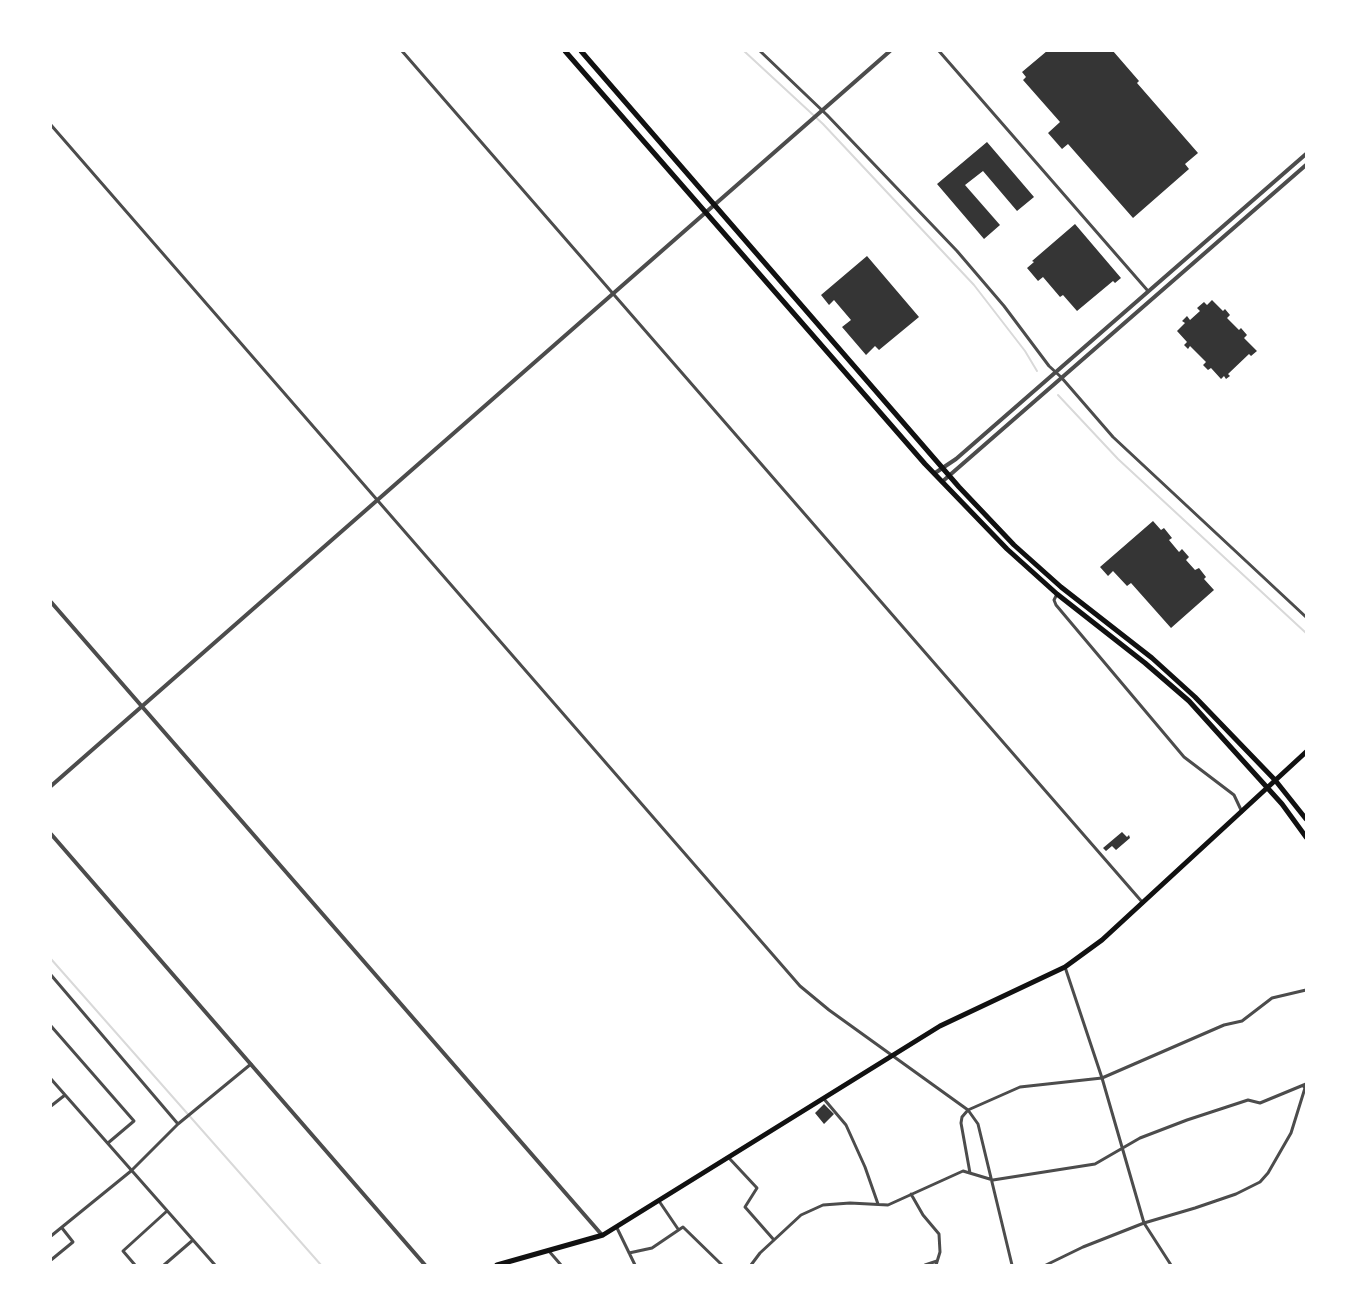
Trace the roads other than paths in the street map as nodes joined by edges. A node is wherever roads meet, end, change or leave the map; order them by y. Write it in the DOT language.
graph roads {
  1 [pos="402,51"];
  2 [pos="565,51"];
  3 [pos="581,51"];
  4 [pos="760,51"];
  5 [pos="890,51"];
  6 [pos="939,51"];
  7 [pos="822,110"];
  8 [pos="51,125"];
  9 [pos="1306,154"];
  10 [pos="1306,165"];
  11 [pos="714,207"];
  12 [pos="706,213"];
  13 [pos="1148,291"];
  14 [pos="614,294"];
  15 [pos="1056,372"];
  16 [pos="1061,376"];
  17 [pos="943,468"];
  18 [pos="935,473"];
  19 [pos="950,475"];
  20 [pos="943,481"];
  21 [pos="377,499"];
  22 [pos="1057,594"];
  23 [pos="51,602"];
  24 [pos="1306,617"];
  25 [pos="142,706"];
  26 [pos="1306,752"];
  27 [pos="1275,780"];
  28 [pos="51,786"];
  29 [pos="1268,788"];
  30 [pos="1242,812"];
  31 [pos="1306,819"];
  32 [pos="51,834"];
  33 [pos="1306,837"];
  34 [pos="1143,904"];
  35 [pos="1065,967"];
  36 [pos="51,975"];
  37 [pos="1306,990"];
  38 [pos="51,1026"];
  39 [pos="893,1056"];
  40 [pos="251,1064"];
  41 [pos="1102,1078"];
  42 [pos="51,1079"];
  43 [pos="1305,1087"];
  44 [pos="65,1095"];
  45 [pos="824,1099"];
  46 [pos="51,1106"];
  47 [pos="968,1110"];
  48 [pos="178,1124"];
  49 [pos="108,1143"];
  50 [pos="1123,1148"];
  51 [pos="729,1158"];
  52 [pos="131,1171"];
  53 [pos="970,1173"];
  54 [pos="993,1180"];
  55 [pos="911,1194"];
  56 [pos="659,1201"];
  57 [pos="878,1204"];
  58 [pos="167,1211"];
  59 [pos="1144,1223"];
  60 [pos="62,1228"];
  61 [pos="617,1228"];
  62 [pos="678,1229"];
  63 [pos="603,1235"];
  64 [pos="51,1236"];
  65 [pos="193,1240"];
  66 [pos="774,1240"];
  67 [pos="548,1250"];
  68 [pos="629,1253"];
  69 [pos="51,1260"];
  70 [pos="936,1263"];
  71 [pos="135,1265"];
  72 [pos="164,1265"];
  73 [pos="215,1265"];
  74 [pos="425,1265"];
  75 [pos="497,1265"];
  76 [pos="561,1265"];
  77 [pos="634,1265"];
  78 [pos="722,1265"];
  79 [pos="751,1265"];
  80 [pos="925,1265"];
  81 [pos="1012,1265"];
  82 [pos="1046,1265"];
  83 [pos="1171,1265"];
  1 -- 14 [label="street"];
  2 -- 12 [label="main road"];
  3 -- 11 [label="main road"];
  4 -- 7 [label="street"];
  5 -- 7 [label="street"];
  6 -- 13 [label="street"];
  7 -- 11 [label="street"];
  7 -- 15 [label="street"];
  8 -- 21 [label="street"];
  9 -- 13 [label="street"];
  10 -- 16 [label="street"];
  11 -- 12 [label="street"];
  11 -- 17 [label="main road"];
  12 -- 14 [label="street"];
  12 -- 18 [label="main road"];
  13 -- 15 [label="street"];
  14 -- 21 [label="street"];
  14 -- 34 [label="street"];
  15 -- 16 [label="street"];
  15 -- 17 [label="street"];
  16 -- 19 [label="street"];
  16 -- 24 [label="street"];
  17 -- 18 [label="street"];
  17 -- 19 [label="main road"];
  18 -- 20 [label="main road"];
  19 -- 20 [label="street"];
  19 -- 27 [label="main road"];
  20 -- 22 [label="main road"];
  21 -- 25 [label="street"];
  21 -- 39 [label="street"];
  22 -- 29 [label="main road"];
  22 -- 30 [label="street"];
  23 -- 25 [label="street"];
  25 -- 28 [label="street"];
  25 -- 63 [label="street"];
  26 -- 27 [label="main road"];
  27 -- 29 [label="main road"];
  27 -- 31 [label="main road"];
  29 -- 30 [label="main road"];
  29 -- 33 [label="main road"];
  30 -- 34 [label="main road"];
  32 -- 40 [label="street"];
  34 -- 35 [label="main road"];
  35 -- 39 [label="main road"];
  35 -- 41 [label="street"];
  36 -- 48 [label="street"];
  37 -- 41 [label="street"];
  38 -- 49 [label="street"];
  39 -- 45 [label="main road"];
  39 -- 47 [label="street"];
  40 -- 48 [label="street"];
  40 -- 74 [label="street"];
  41 -- 47 [label="street"];
  41 -- 50 [label="street"];
  42 -- 44 [label="street"];
  43 -- 50 [label="street"];
  43 -- 59 [label="street"];
  44 -- 46 [label="street"];
  44 -- 49 [label="street"];
  45 -- 51 [label="main road"];
  45 -- 57 [label="street"];
  47 -- 53 [label="street"];
  47 -- 54 [label="street"];
  48 -- 52 [label="street"];
  49 -- 52 [label="street"];
  50 -- 54 [label="street"];
  50 -- 59 [label="street"];
  51 -- 56 [label="main road"];
  51 -- 66 [label="street"];
  52 -- 58 [label="street"];
  52 -- 60 [label="street"];
  53 -- 54 [label="street"];
  53 -- 55 [label="street"];
  54 -- 81 [label="street"];
  55 -- 57 [label="street"];
  55 -- 70 [label="street"];
  56 -- 61 [label="main road"];
  56 -- 62 [label="street"];
  57 -- 66 [label="street"];
  58 -- 65 [label="street"];
  58 -- 71 [label="street"];
  59 -- 82 [label="street"];
  59 -- 83 [label="street"];
  60 -- 64 [label="street"];
  60 -- 69 [label="street"];
  61 -- 63 [label="main road"];
  61 -- 68 [label="street"];
  62 -- 68 [label="street"];
  62 -- 78 [label="street"];
  63 -- 67 [label="main road"];
  65 -- 72 [label="street"];
  65 -- 73 [label="street"];
  66 -- 79 [label="street"];
  67 -- 75 [label="main road"];
  67 -- 76 [label="street"];
  68 -- 77 [label="street"];
  70 -- 80 [label="street"];
}
